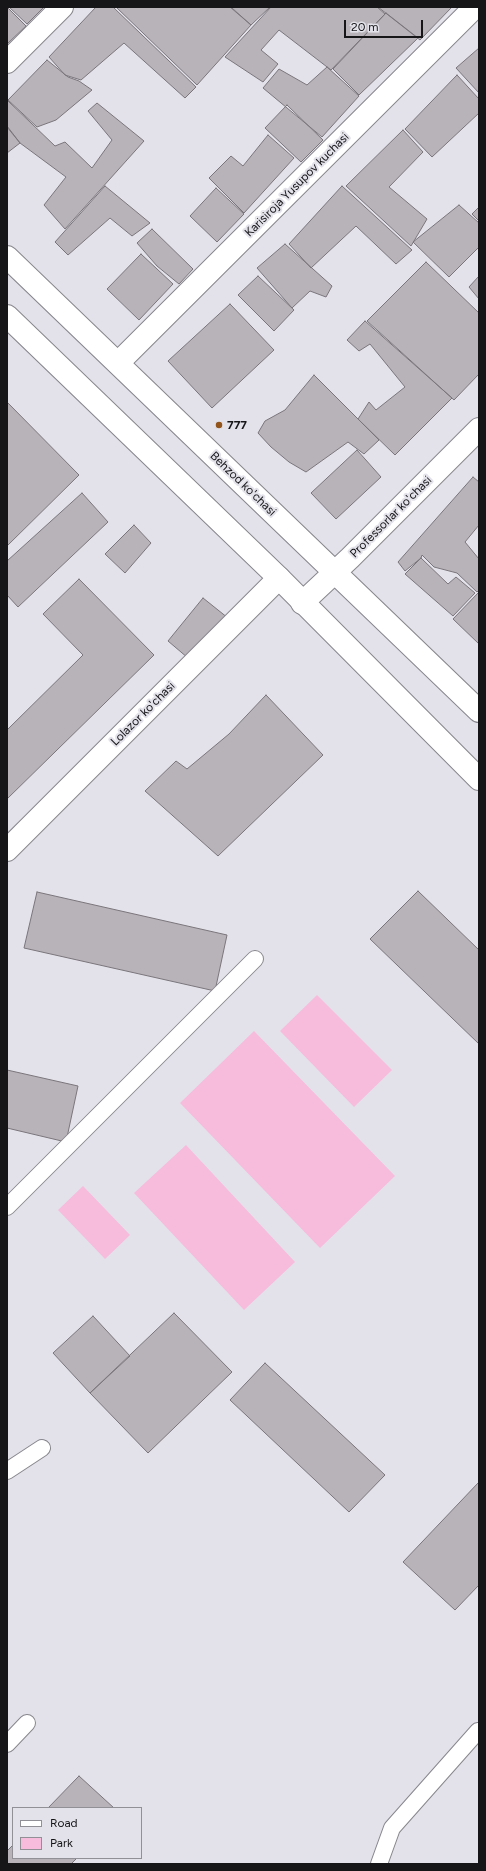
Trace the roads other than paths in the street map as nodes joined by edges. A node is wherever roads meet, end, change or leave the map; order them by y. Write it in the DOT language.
graph roads {
  1 [pos="62,7"];
  2 [pos="475,7"];
  3 [pos="7,62"];
  4 [pos="7,257"];
  5 [pos="7,316"];
  6 [pos="118,363"];
  7 [pos="479,429"];
  8 [pos="336,572"];
  9 [pos="278,578"];
  10 [pos="302,603"];
  11 [pos="479,711"];
  12 [pos="479,779"];
  13 [pos="7,850"];
  14 [pos="255,959"];
  15 [pos="7,1207"];
  16 [pos="42,1448"];
  17 [pos="7,1471"];
  18 [pos="27,1723"];
  19 [pos="478,1731"];
  20 [pos="7,1744"];
  21 [pos="379,1864"];
  1 -- 3 [label="street"];
  2 -- 6 [label="street, Karisiroja Yusupov kuchasi"];
  4 -- 6 [label="street, Behzod ko'chasi"];
  5 -- 9 [label="street"];
  6 -- 8 [label="street, Behzod ko'chasi"];
  7 -- 8 [label="street, Professorlar ko'chasi"];
  8 -- 10 [label="street, Professorlar ko'chasi"];
  8 -- 11 [label="street, Behzod ko'chasi"];
  9 -- 10 [label="street"];
  9 -- 13 [label="street, Lolazor ko'chasi"];
  10 -- 12 [label="street"];
  14 -- 15 [label="lane"];
  16 -- 17 [label="lane"];
  18 -- 20 [label="lane"];
  19 -- 21 [label="lane"];
}
